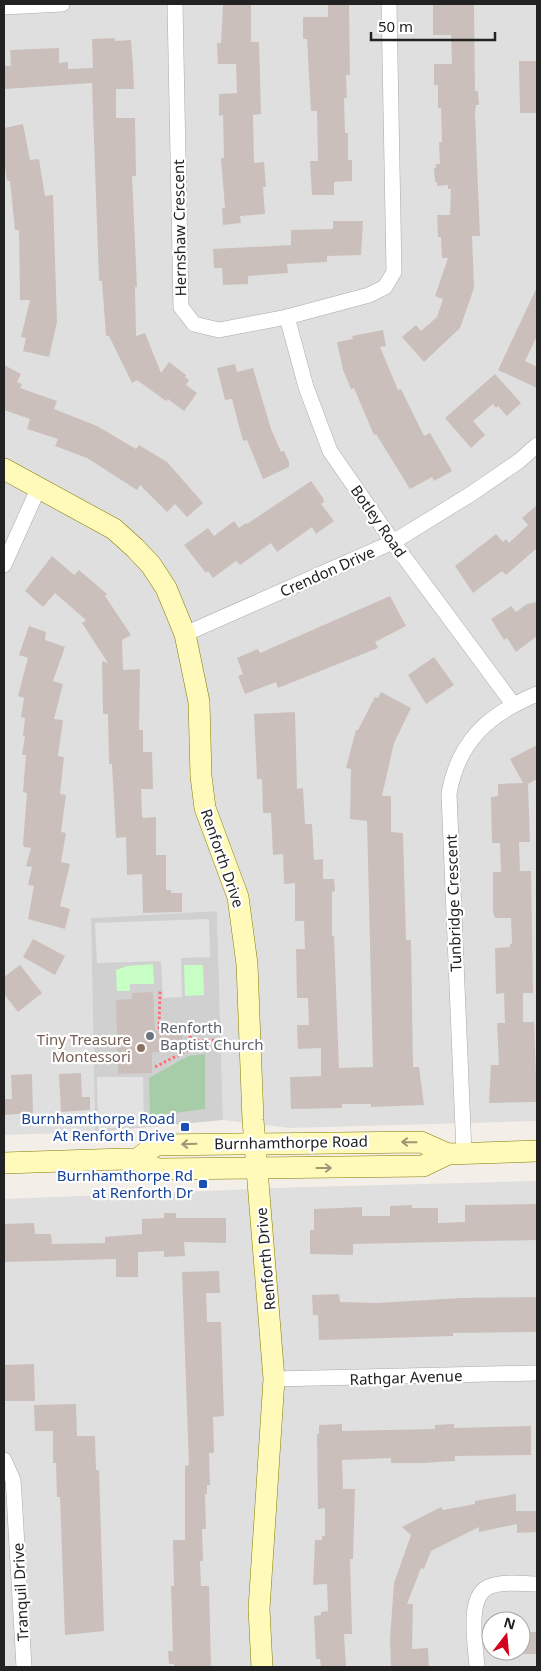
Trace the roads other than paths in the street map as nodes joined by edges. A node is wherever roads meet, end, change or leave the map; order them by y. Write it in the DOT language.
graph roads {
  1 [pos="62,4"];
  2 [pos="175,4"];
  3 [pos="389,4"];
  4 [pos="4,7"];
  5 [pos="287,318"];
  6 [pos="537,445"];
  7 [pos="4,469"];
  8 [pos="39,488"];
  9 [pos="393,542"];
  10 [pos="4,566"];
  11 [pos="185,634"];
  12 [pos="537,694"];
  13 [pos="513,704"];
  14 [pos="255,1142"];
  15 [pos="537,1151"];
  16 [pos="456,1154"];
  17 [pos="136,1160"];
  18 [pos="4,1163"];
  19 [pos="258,1168"];
  20 [pos="537,1373"];
  21 [pos="274,1380"];
  22 [pos="4,1460"];
  23 [pos="537,1584"];
  24 [pos="24,1667"];
  25 [pos="262,1667"];
  26 [pos="477,1667"];
  1 -- 4 [label="street"];
  2 -- 5 [label="street, Hernshaw Crescent"];
  3 -- 5 [label="street, Hernshaw Crescent"];
  5 -- 9 [label="street, Botley Road"];
  6 -- 9 [label="street, Crendon Drive"];
  7 -- 8 [label="street, Renforth Drive"];
  8 -- 10 [label="street"];
  8 -- 11 [label="street, Renforth Drive"];
  9 -- 11 [label="street, Crendon Drive"];
  9 -- 13 [label="street, Botley Road"];
  11 -- 14 [label="street, Renforth Drive"];
  12 -- 13 [label="street, Tunbridge Crescent"];
  13 -- 16 [label="street, Tunbridge Crescent"];
  16 -- 14 [label="street, Burnhamthorpe Road, one-way"];
  14 -- 17 [label="street, Burnhamthorpe Road, one-way"];
  14 -- 19 [label="street, Renforth Drive"];
  15 -- 16 [label="street, Burnhamthorpe Road"];
  19 -- 16 [label="street, Burnhamthorpe Road, one-way"];
  17 -- 18 [label="street, Burnhamthorpe Road"];
  17 -- 19 [label="street, Burnhamthorpe Road"];
  19 -- 21 [label="street, Renforth Drive"];
  20 -- 21 [label="street, Rathgar Avenue"];
  21 -- 25 [label="street, Renforth Drive"];
  22 -- 24 [label="street, Tranquil Drive"];
  23 -- 26 [label="street"];
}
